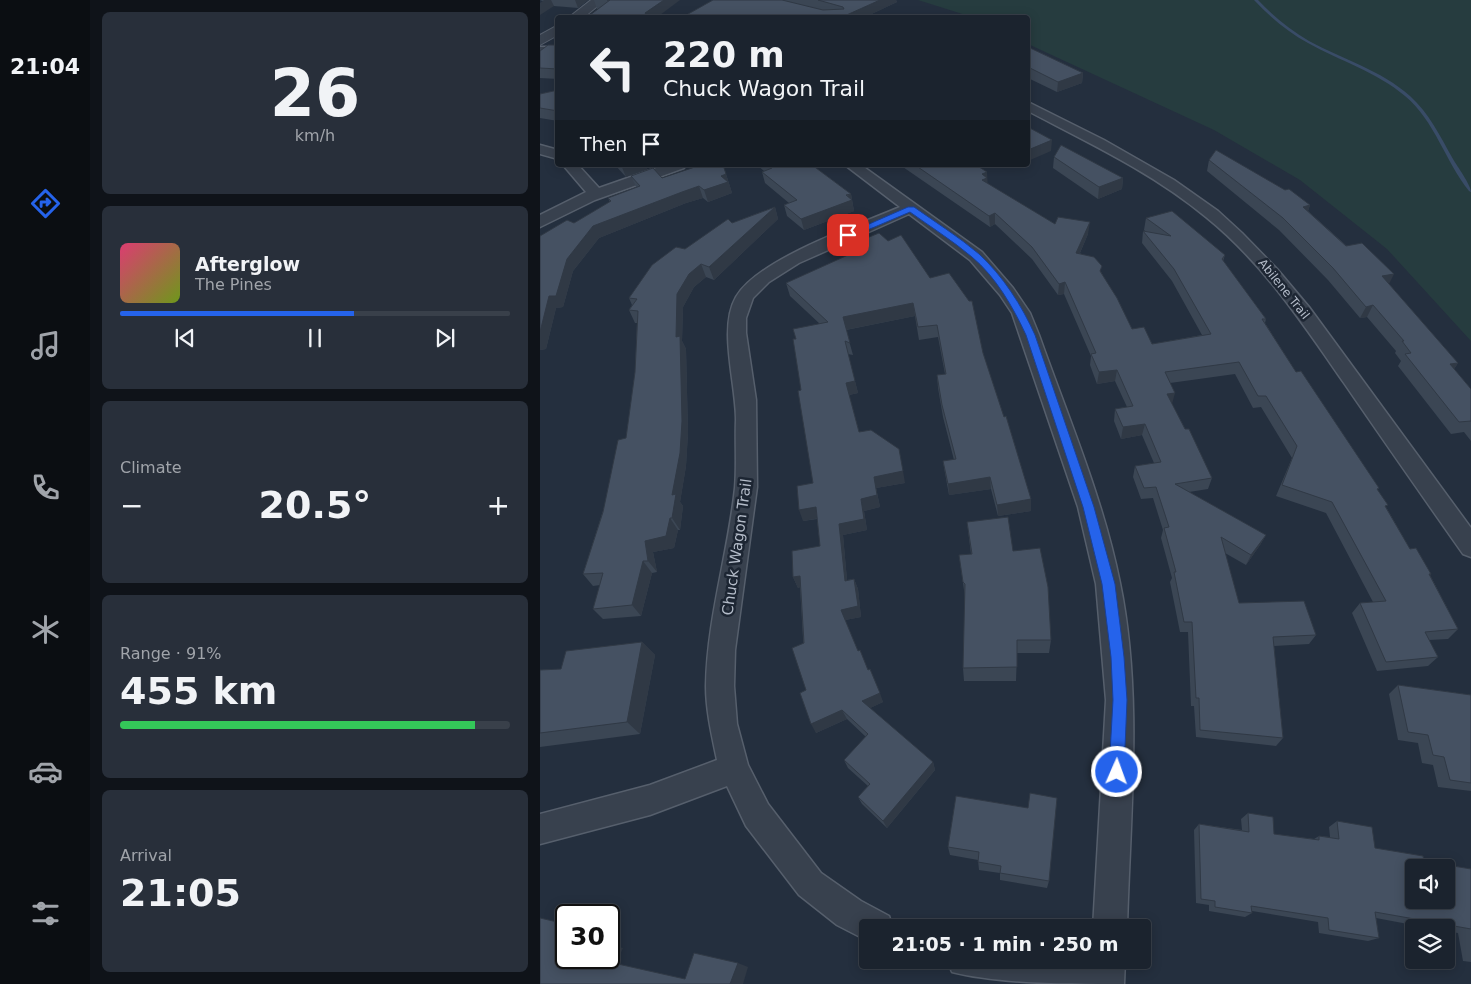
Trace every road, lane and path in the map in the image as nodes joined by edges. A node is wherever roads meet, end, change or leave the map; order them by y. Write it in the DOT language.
graph roads {
  1 [pos="599,0"];
  2 [pos="578,15"];
  3 [pos="555,31"];
  4 [pos="540,41"];
  5 [pos="540,50"];
  6 [pos="555,51"];
  7 [pos="1030,107"];
  8 [pos="540,149"];
  9 [pos="555,154"];
  10 [pos="572,167"];
  11 [pos="673,167"];
  12 [pos="855,167"];
  13 [pos="596,194"];
  14 [pos="911,208"];
  15 [pos="540,222"];
  16 [pos="1471,548"];
  17 [pos="734,770"];
  18 [pos="540,829"];
  19 [pos="860,919"];
  20 [pos="1110,919"];
  21 [pos="1008,969"];
  22 [pos="1108,969"];
  23 [pos="1082,984"];
  24 [pos="1107,984"];
  1 -- 2 [label="street"];
  3 -- 4 [label="street"];
  5 -- 6 [label="street"];
  7 -- 16 [label="street, Abilene Trail"];
  8 -- 9 [label="street"];
  10 -- 13 [label="street"];
  11 -- 13 [label="street"];
  12 -- 14 [label="street"];
  13 -- 15 [label="street"];
  14 -- 17 [label="street, Chuck Wagon Trail"];
  14 -- 20 [label="street"];
  17 -- 18 [label="street"];
  17 -- 19 [label="street, Chuck Wagon Trail"];
  21 -- 23 [label="street"];
  22 -- 24 [label="street"];
}
